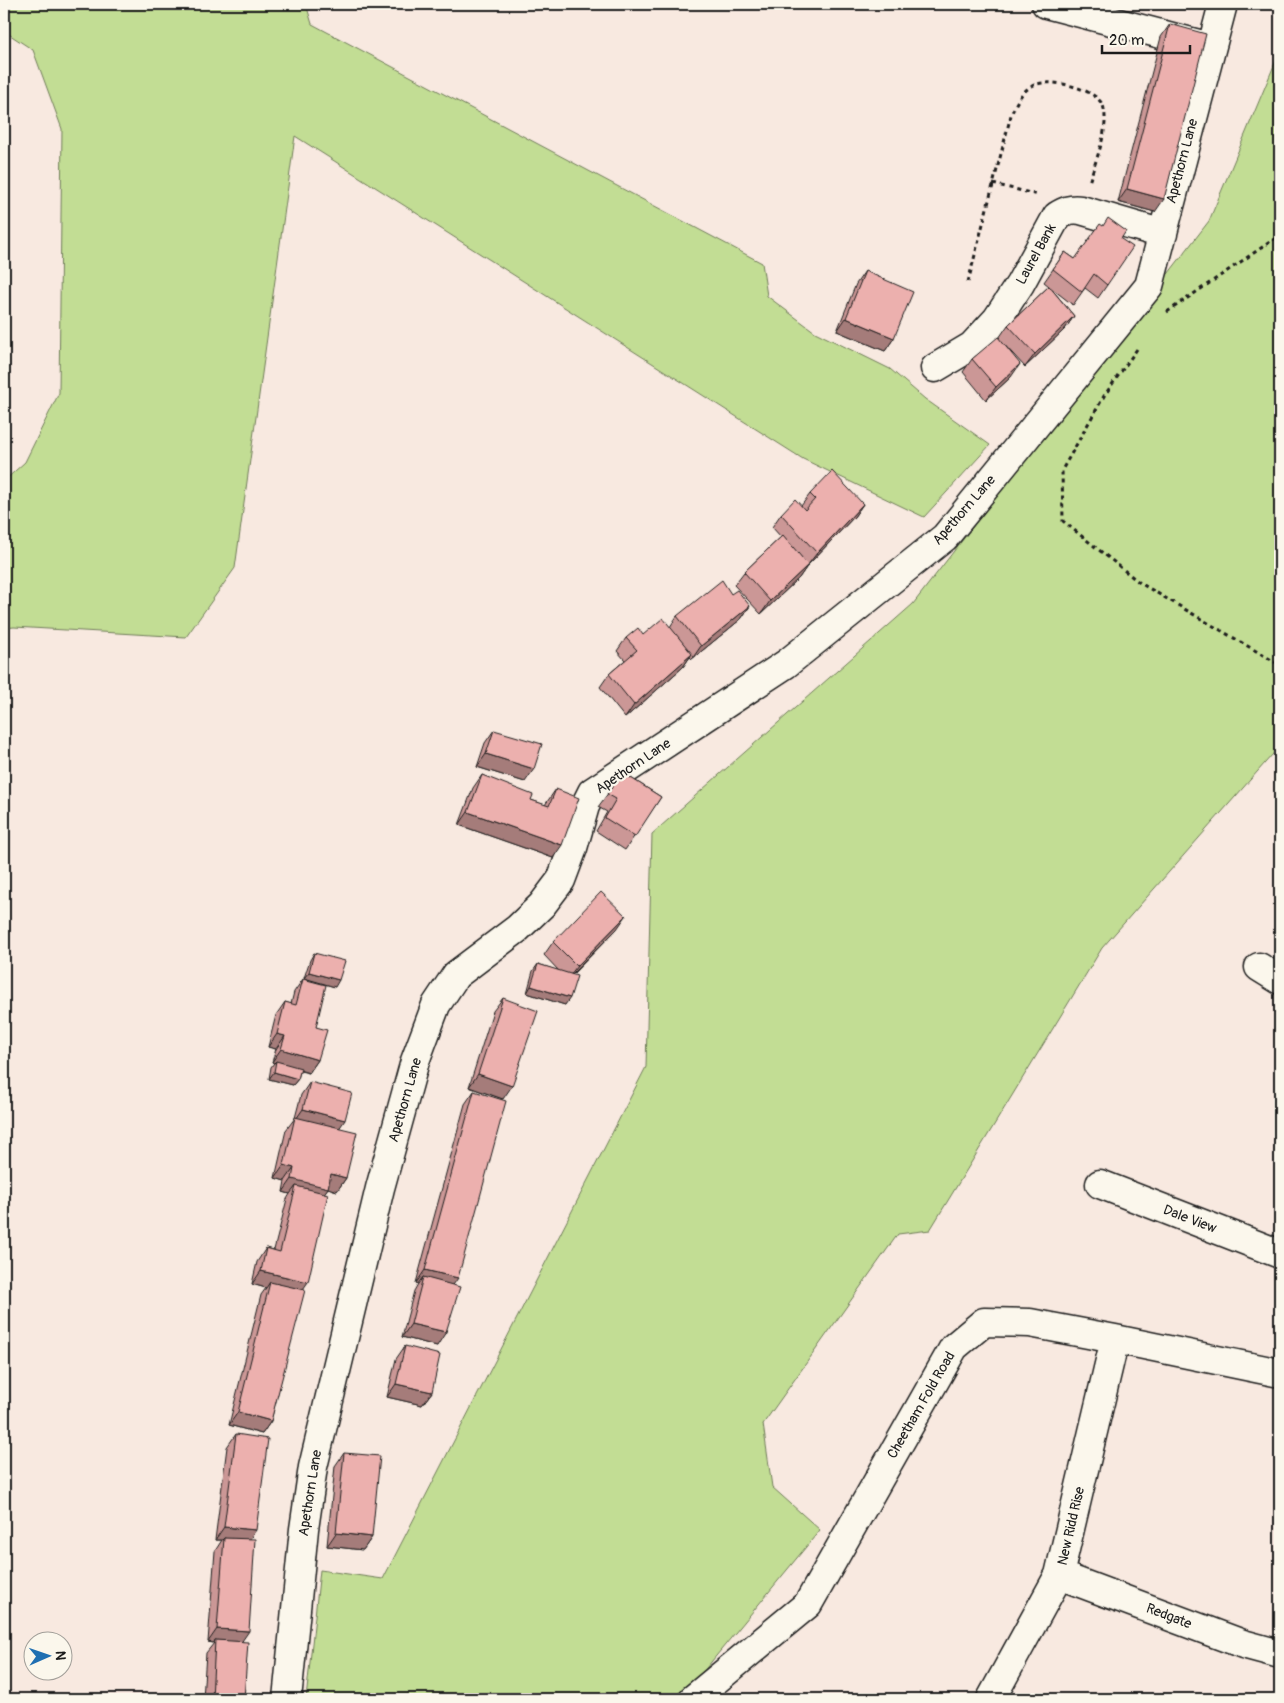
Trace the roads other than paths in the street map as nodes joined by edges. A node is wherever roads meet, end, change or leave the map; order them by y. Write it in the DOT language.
graph roads {
  1 [pos="1046,4"];
  2 [pos="1223,4"];
  3 [pos="1212,48"];
  4 [pos="1163,234"];
  5 [pos="935,368"];
  6 [pos="1100,1184"];
  7 [pos="1280,1254"];
  8 [pos="1115,1339"];
  9 [pos="1280,1373"];
  10 [pos="1059,1575"];
  11 [pos="1280,1654"];
  12 [pos="287,1699"];
  13 [pos="693,1699"];
  14 [pos="991,1699"];
  1 -- 3 [label="street"];
  2 -- 3 [label="street, Apethorn Lane"];
  3 -- 4 [label="street, Apethorn Lane"];
  4 -- 5 [label="street, Laurel Bank"];
  4 -- 12 [label="street, Apethorn Lane"];
  6 -- 7 [label="street, Dale View"];
  8 -- 9 [label="street, Cheetham Fold Road"];
  8 -- 10 [label="street, New Ridd Rise"];
  8 -- 13 [label="street, Cheetham Fold Road"];
  10 -- 11 [label="street, Redgate"];
  10 -- 14 [label="street, New Ridd Rise"];
}
